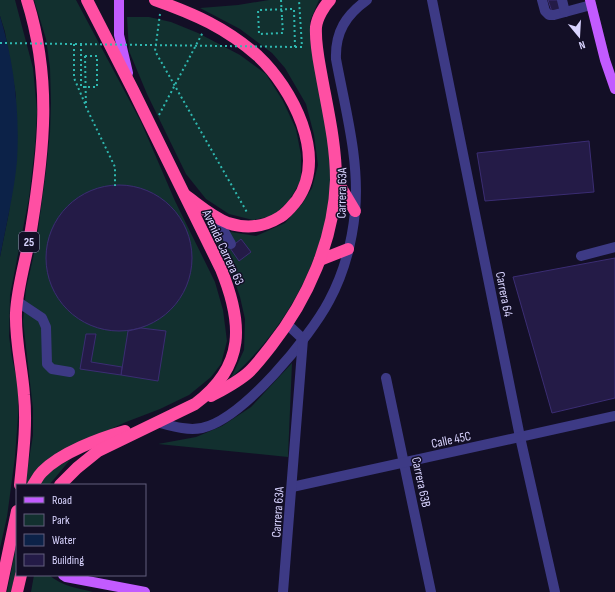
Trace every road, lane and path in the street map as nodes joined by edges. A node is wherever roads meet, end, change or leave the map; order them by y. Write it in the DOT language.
graph roads {
  1 [pos="27,0"];
  2 [pos="87,0"];
  3 [pos="119,0"];
  4 [pos="155,0"];
  5 [pos="281,0"];
  6 [pos="299,0"];
  7 [pos="330,0"];
  8 [pos="367,0"];
  9 [pos="432,0"];
  10 [pos="542,0"];
  11 [pos="562,0"];
  12 [pos="591,2"];
  13 [pos="565,12"];
  14 [pos="160,14"];
  15 [pos="204,31"];
  16 [pos="0,43"];
  17 [pos="74,44"];
  18 [pos="81,44"];
  19 [pos="295,47"];
  20 [pos="174,85"];
  21 [pos="615,89"];
  22 [pos="133,90"];
  23 [pos="86,107"];
  24 [pos="152,128"];
  25 [pos="336,179"];
  26 [pos="115,186"];
  27 [pos="182,192"];
  28 [pos="355,211"];
  29 [pos="216,218"];
  30 [pos="255,226"];
  31 [pos="231,244"];
  32 [pos="615,247"];
  33 [pos="348,249"];
  34 [pos="581,256"];
  35 [pos="320,260"];
  36 [pos="18,302"];
  37 [pos="287,324"];
  38 [pos="303,339"];
  39 [pos="70,372"];
  40 [pos="386,378"];
  41 [pos="195,404"];
  42 [pos="615,416"];
  43 [pos="157,422"];
  44 [pos="520,437"];
  45 [pos="404,462"];
  46 [pos="20,484"];
  47 [pos="34,484"];
  48 [pos="61,484"];
  49 [pos="292,487"];
  50 [pos="16,521"];
  51 [pos="21,576"];
  52 [pos="64,576"];
  53 [pos="0,590"];
  54 [pos="17,592"];
  55 [pos="145,592"];
  56 [pos="284,592"];
  57 [pos="431,592"];
  58 [pos="555,592"];
  1 -- 36 [label="highway, 25"];
  2 -- 22 [label="highway, Avenida Carrera 63"];
  3 -- 22 [label="main road"];
  4 -- 30 [label="highway"];
  5 -- 19 [label="path, bridge"];
  6 -- 19 [label="path"];
  7 -- 25 [label="highway"];
  8 -- 28 [label="street, Carrera 63A"];
  9 -- 44 [label="street, Carrera 64"];
  10 -- 13 [label="street"];
  11 -- 13 [label="street"];
  12 -- 13 [label="street"];
  12 -- 21 [label="main road"];
  14 -- 20 [label="path"];
  15 -- 20 [label="path"];
  16 -- 17 [label="path, bridge"];
  17 -- 18 [label="path, bridge"];
  17 -- 23 [label="path"];
  18 -- 19 [label="path, bridge"];
  18 -- 23 [label="path, bridge"];
  20 -- 24 [label="path"];
  20 -- 30 [label="path"];
  22 -- 24 [label="highway, Avenida Carrera 63"];
  23 -- 26 [label="path"];
  24 -- 27 [label="highway, Avenida Carrera 63"];
  25 -- 28 [label="highway"];
  25 -- 35 [label="highway"];
  27 -- 29 [label="highway"];
  27 -- 41 [label="highway, Avenida Carrera 63"];
  28 -- 33 [label="street, Carrera 63A"];
  29 -- 30 [label="highway"];
  29 -- 31 [label="street"];
  32 -- 34 [label="street"];
  33 -- 35 [label="highway"];
  33 -- 38 [label="street, Carrera 63A"];
  35 -- 37 [label="highway"];
  36 -- 39 [label="street"];
  36 -- 46 [label="highway, 25"];
  37 -- 38 [label="street"];
  37 -- 41 [label="highway"];
  38 -- 43 [label="street, Carrera 63A"];
  38 -- 49 [label="street, Carrera 63A"];
  40 -- 45 [label="street, Carrera 63B"];
  41 -- 43 [label="highway, Avenida Carrera 63"];
  42 -- 44 [label="street, Calle 45C"];
  43 -- 47 [label="highway"];
  43 -- 48 [label="highway, Avenida Carrera 63"];
  44 -- 45 [label="street, Calle 45C"];
  44 -- 58 [label="street, Carrera 64"];
  45 -- 49 [label="street, Calle 45C"];
  45 -- 57 [label="street, Carrera 63B"];
  49 -- 56 [label="street, Carrera 63A"];
  50 -- 53 [label="highway"];
  51 -- 54 [label="highway"];
  52 -- 55 [label="main road"];
}
